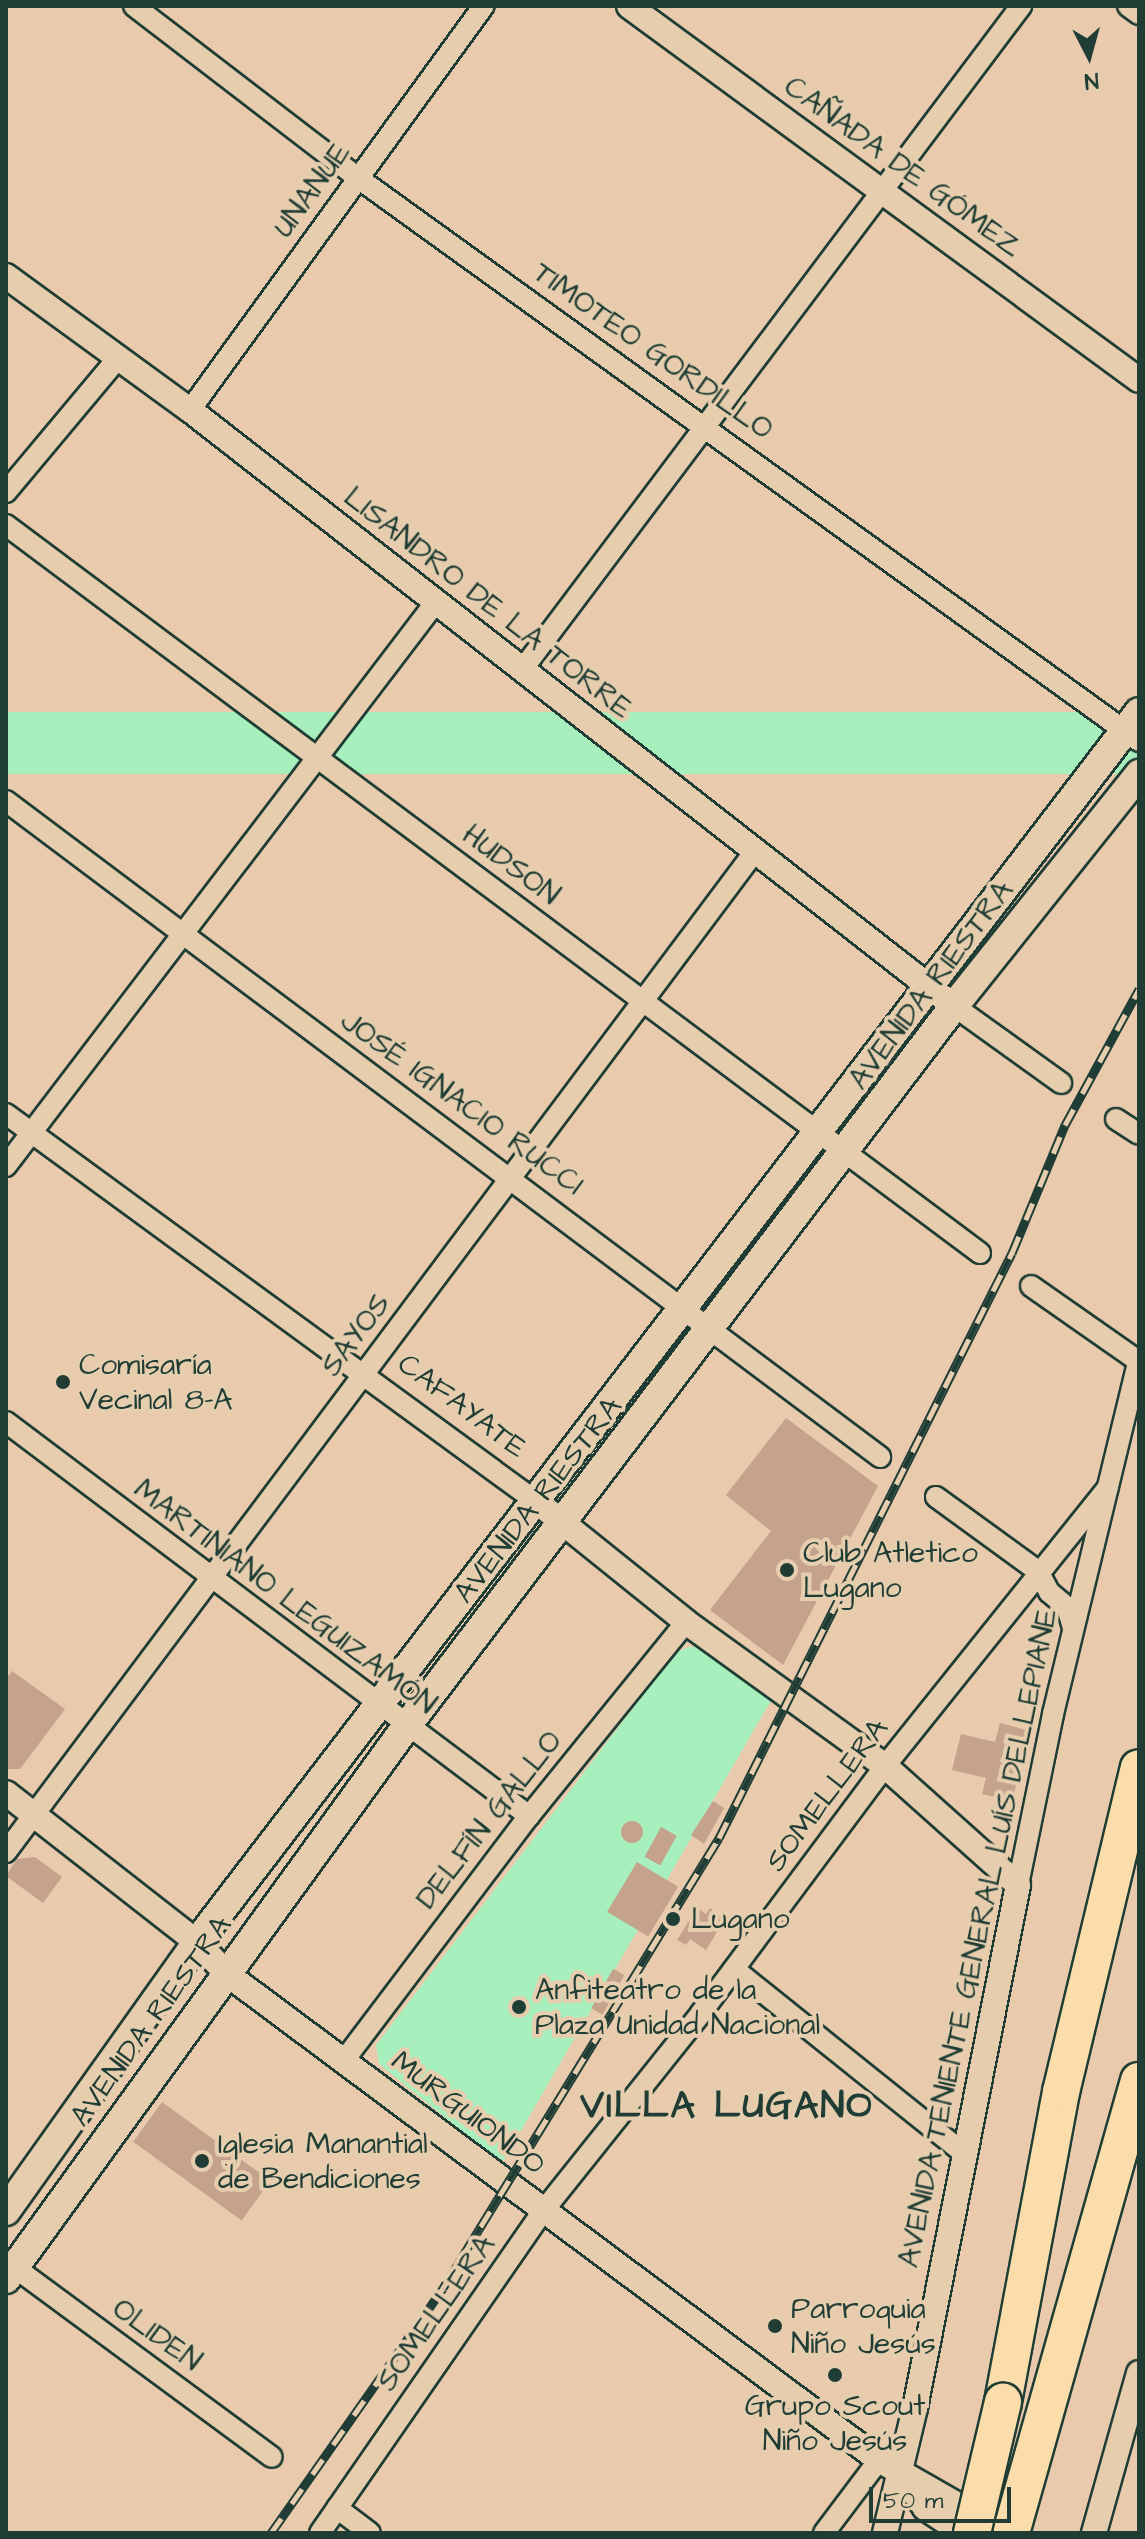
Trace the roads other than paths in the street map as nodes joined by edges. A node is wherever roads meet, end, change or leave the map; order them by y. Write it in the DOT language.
graph roads {
  1 [pos="134,6"];
  2 [pos="484,6"];
  3 [pos="629,6"];
  4 [pos="1021,6"];
  5 [pos="1128,6"];
  6 [pos="1139,14"];
  7 [pos="358,178"];
  8 [pos="882,191"];
  9 [pos="6,276"];
  10 [pos="118,358"];
  11 [pos="1139,380"];
  12 [pos="190,410"];
  13 [pos="706,425"];
  14 [pos="6,492"];
  15 [pos="6,525"];
  16 [pos="435,603"];
  17 [pos="522,670"];
  18 [pos="1134,728"];
  19 [pos="316,754"];
  20 [pos="1139,774"];
  21 [pos="6,801"];
  22 [pos="753,854"];
  23 [pos="180,932"];
  24 [pos="927,985"];
  25 [pos="642,1002"];
  26 [pos="954,1006"];
  27 [pos="1061,1083"];
  28 [pos="6,1114"];
  29 [pos="1116,1119"];
  30 [pos="817,1132"];
  31 [pos="31,1134"];
  32 [pos="1139,1134"];
  33 [pos="844,1155"];
  34 [pos="6,1166"];
  35 [pos="512,1176"];
  36 [pos="980,1253"];
  37 [pos="1031,1286"];
  38 [pos="686,1306"];
  39 [pos="714,1327"];
  40 [pos="1139,1359"];
  41 [pos="365,1373"];
  42 [pos="6,1422"];
  43 [pos="880,1457"];
  44 [pos="1108,1488"];
  45 [pos="936,1497"];
  46 [pos="537,1502"];
  47 [pos="563,1523"];
  48 [pos="1038,1571"];
  49 [pos="211,1578"];
  50 [pos="686,1622"];
  51 [pos="1073,1629"];
  52 [pos="378,1707"];
  53 [pos="406,1727"];
  54 [pos="885,1766"];
  55 [pos="1139,1768"];
  56 [pos="6,1793"];
  57 [pos="34,1814"];
  58 [pos="529,1816"];
  59 [pos="6,1852"];
  60 [pos="1018,1885"];
  61 [pos="197,1942"];
  62 [pos="734,1969"];
  63 [pos="227,1974"];
  64 [pos="345,2059"];
  65 [pos="1139,2081"];
  66 [pos="964,2153"];
  67 [pos="544,2210"];
  68 [pos="6,2211"];
  69 [pos="9,2269"];
  70 [pos="1139,2373"];
  71 [pos="272,2457"];
  72 [pos="879,2460"];
  73 [pos="900,2474"];
  74 [pos="337,2508"];
  75 [pos="320,2533"];
  76 [pos="370,2533"];
  77 [pos="824,2533"];
  78 [pos="885,2533"];
  79 [pos="963,2533"];
  80 [pos="972,2533"];
  81 [pos="1005,2533"];
  82 [pos="1011,2533"];
  83 [pos="1094,2533"];
  1 -- 7 [label="street, TIMOTEO GORDILLO"];
  2 -- 7 [label="street, UNANUE"];
  3 -- 8 [label="street, CAÑADA DE GÓMEZ"];
  4 -- 8 [label="street"];
  5 -- 6 [label="street"];
  7 -- 12 [label="street, UNANUE"];
  7 -- 13 [label="street, TIMOTEO GORDILLO"];
  8 -- 11 [label="street, CAÑADA DE GÓMEZ"];
  8 -- 13 [label="street"];
  9 -- 10 [label="street, LISANDRO DE LA TORRE"];
  10 -- 12 [label="street, LISANDRO DE LA TORRE"];
  10 -- 14 [label="street"];
  12 -- 16 [label="street, LISANDRO DE LA TORRE"];
  13 -- 17 [label="street"];
  13 -- 18 [label="street, TIMOTEO GORDILLO"];
  15 -- 19 [label="street, HUDSON"];
  16 -- 17 [label="street, LISANDRO DE LA TORRE"];
  16 -- 19 [label="street"];
  17 -- 22 [label="street, LISANDRO DE LA TORRE"];
  18 -- 24 [label="main road, AVENIDA RIESTRA"];
  19 -- 23 [label="street"];
  19 -- 25 [label="street, HUDSON"];
  20 -- 26 [label="main road, AVENIDA RIESTRA"];
  21 -- 23 [label="street, JOSÉ IGNACIO RUCCI"];
  22 -- 24 [label="street, LISANDRO DE LA TORRE"];
  22 -- 25 [label="street, SAYOS"];
  23 -- 31 [label="street"];
  23 -- 35 [label="street, JOSÉ IGNACIO RUCCI"];
  24 -- 26 [label="street, LISANDRO DE LA TORRE"];
  24 -- 30 [label="main road, AVENIDA RIESTRA"];
  25 -- 30 [label="street, HUDSON"];
  25 -- 35 [label="street, SAYOS"];
  26 -- 27 [label="street"];
  26 -- 33 [label="main road, AVENIDA RIESTRA"];
  28 -- 31 [label="street, CAFAYATE"];
  29 -- 32 [label="street"];
  30 -- 33 [label="street, HUDSON"];
  30 -- 38 [label="main road, AVENIDA RIESTRA"];
  31 -- 34 [label="street"];
  31 -- 41 [label="street, CAFAYATE"];
  33 -- 36 [label="street, HUDSON"];
  33 -- 39 [label="main road, AVENIDA RIESTRA"];
  35 -- 38 [label="street, JOSÉ IGNACIO RUCCI"];
  35 -- 41 [label="street, SAYOS"];
  37 -- 40 [label="street"];
  38 -- 39 [label="street, JOSÉ IGNACIO RUCCI"];
  38 -- 46 [label="main road, AVENIDA RIESTRA"];
  39 -- 43 [label="street, JOSÉ IGNACIO RUCCI"];
  39 -- 47 [label="main road, AVENIDA RIESTRA"];
  40 -- 44 [label="street, AVENIDA TENIENTE GENERAL LUÍS DELLEPIANE"];
  41 -- 46 [label="street, CAFAYATE"];
  41 -- 49 [label="street, SAYOS"];
  42 -- 49 [label="street, MARTINIANO LEGUIZAMÓN"];
  44 -- 48 [label="street, SOMELLERA"];
  44 -- 51 [label="street, AVENIDA TENIENTE GENERAL LUÍS DELLEPIANE"];
  45 -- 48 [label="street"];
  46 -- 47 [label="street, CAFAYATE"];
  46 -- 52 [label="main road, AVENIDA RIESTRA"];
  47 -- 50 [label="street, CAFAYATE"];
  47 -- 53 [label="main road, AVENIDA RIESTRA"];
  48 -- 51 [label="street"];
  48 -- 54 [label="street, SOMELLERA"];
  49 -- 52 [label="street, MARTINIANO LEGUIZAMÓN"];
  49 -- 57 [label="street, SAYOS"];
  50 -- 54 [label="street, CAFAYATE"];
  50 -- 58 [label="street, DELFÍN GALLO"];
  51 -- 60 [label="street, AVENIDA TENIENTE GENERAL LUÍS DELLEPIANE"];
  52 -- 53 [label="street, MARTINIANO LEGUIZAMÓN"];
  52 -- 61 [label="main road, AVENIDA RIESTRA"];
  53 -- 58 [label="street, MARTINIANO LEGUIZAMÓN"];
  53 -- 63 [label="main road, AVENIDA RIESTRA"];
  54 -- 60 [label="street, CAFAYATE"];
  54 -- 62 [label="street, SOMELLERA"];
  55 -- 80 [label="highway, bridge"];
  56 -- 57 [label="street, MURGUIONDO"];
  57 -- 59 [label="street, SAYOS"];
  57 -- 61 [label="street, MURGUIONDO"];
  58 -- 64 [label="street, DELFÍN GALLO"];
  60 -- 66 [label="street, AVENIDA TENIENTE GENERAL LUÍS DELLEPIANE"];
  61 -- 63 [label="street, MURGUIONDO"];
  61 -- 68 [label="main road, AVENIDA RIESTRA"];
  62 -- 66 [label="street"];
  62 -- 67 [label="street, SOMELLERA"];
  63 -- 64 [label="street, MURGUIONDO"];
  63 -- 69 [label="main road, AVENIDA RIESTRA"];
  64 -- 67 [label="street, MURGUIONDO"];
  65 -- 82 [label="highway"];
  66 -- 73 [label="street, AVENIDA TENIENTE GENERAL LUÍS DELLEPIANE"];
  67 -- 72 [label="street, MURGUIONDO"];
  67 -- 74 [label="street, SOMELLERA"];
  69 -- 71 [label="street, OLIDEN"];
  70 -- 83 [label="street"];
  72 -- 73 [label="street, MURGUIONDO"];
  72 -- 77 [label="street"];
  73 -- 78 [label="street, AVENIDA TENIENTE GENERAL LUÍS DELLEPIANE"];
  73 -- 79 [label="street, MURGUIONDO"];
  73 -- 81 [label="street, MURGUIONDO"];
  74 -- 75 [label="street, SOMELLERA"];
  74 -- 76 [label="street"];
}
